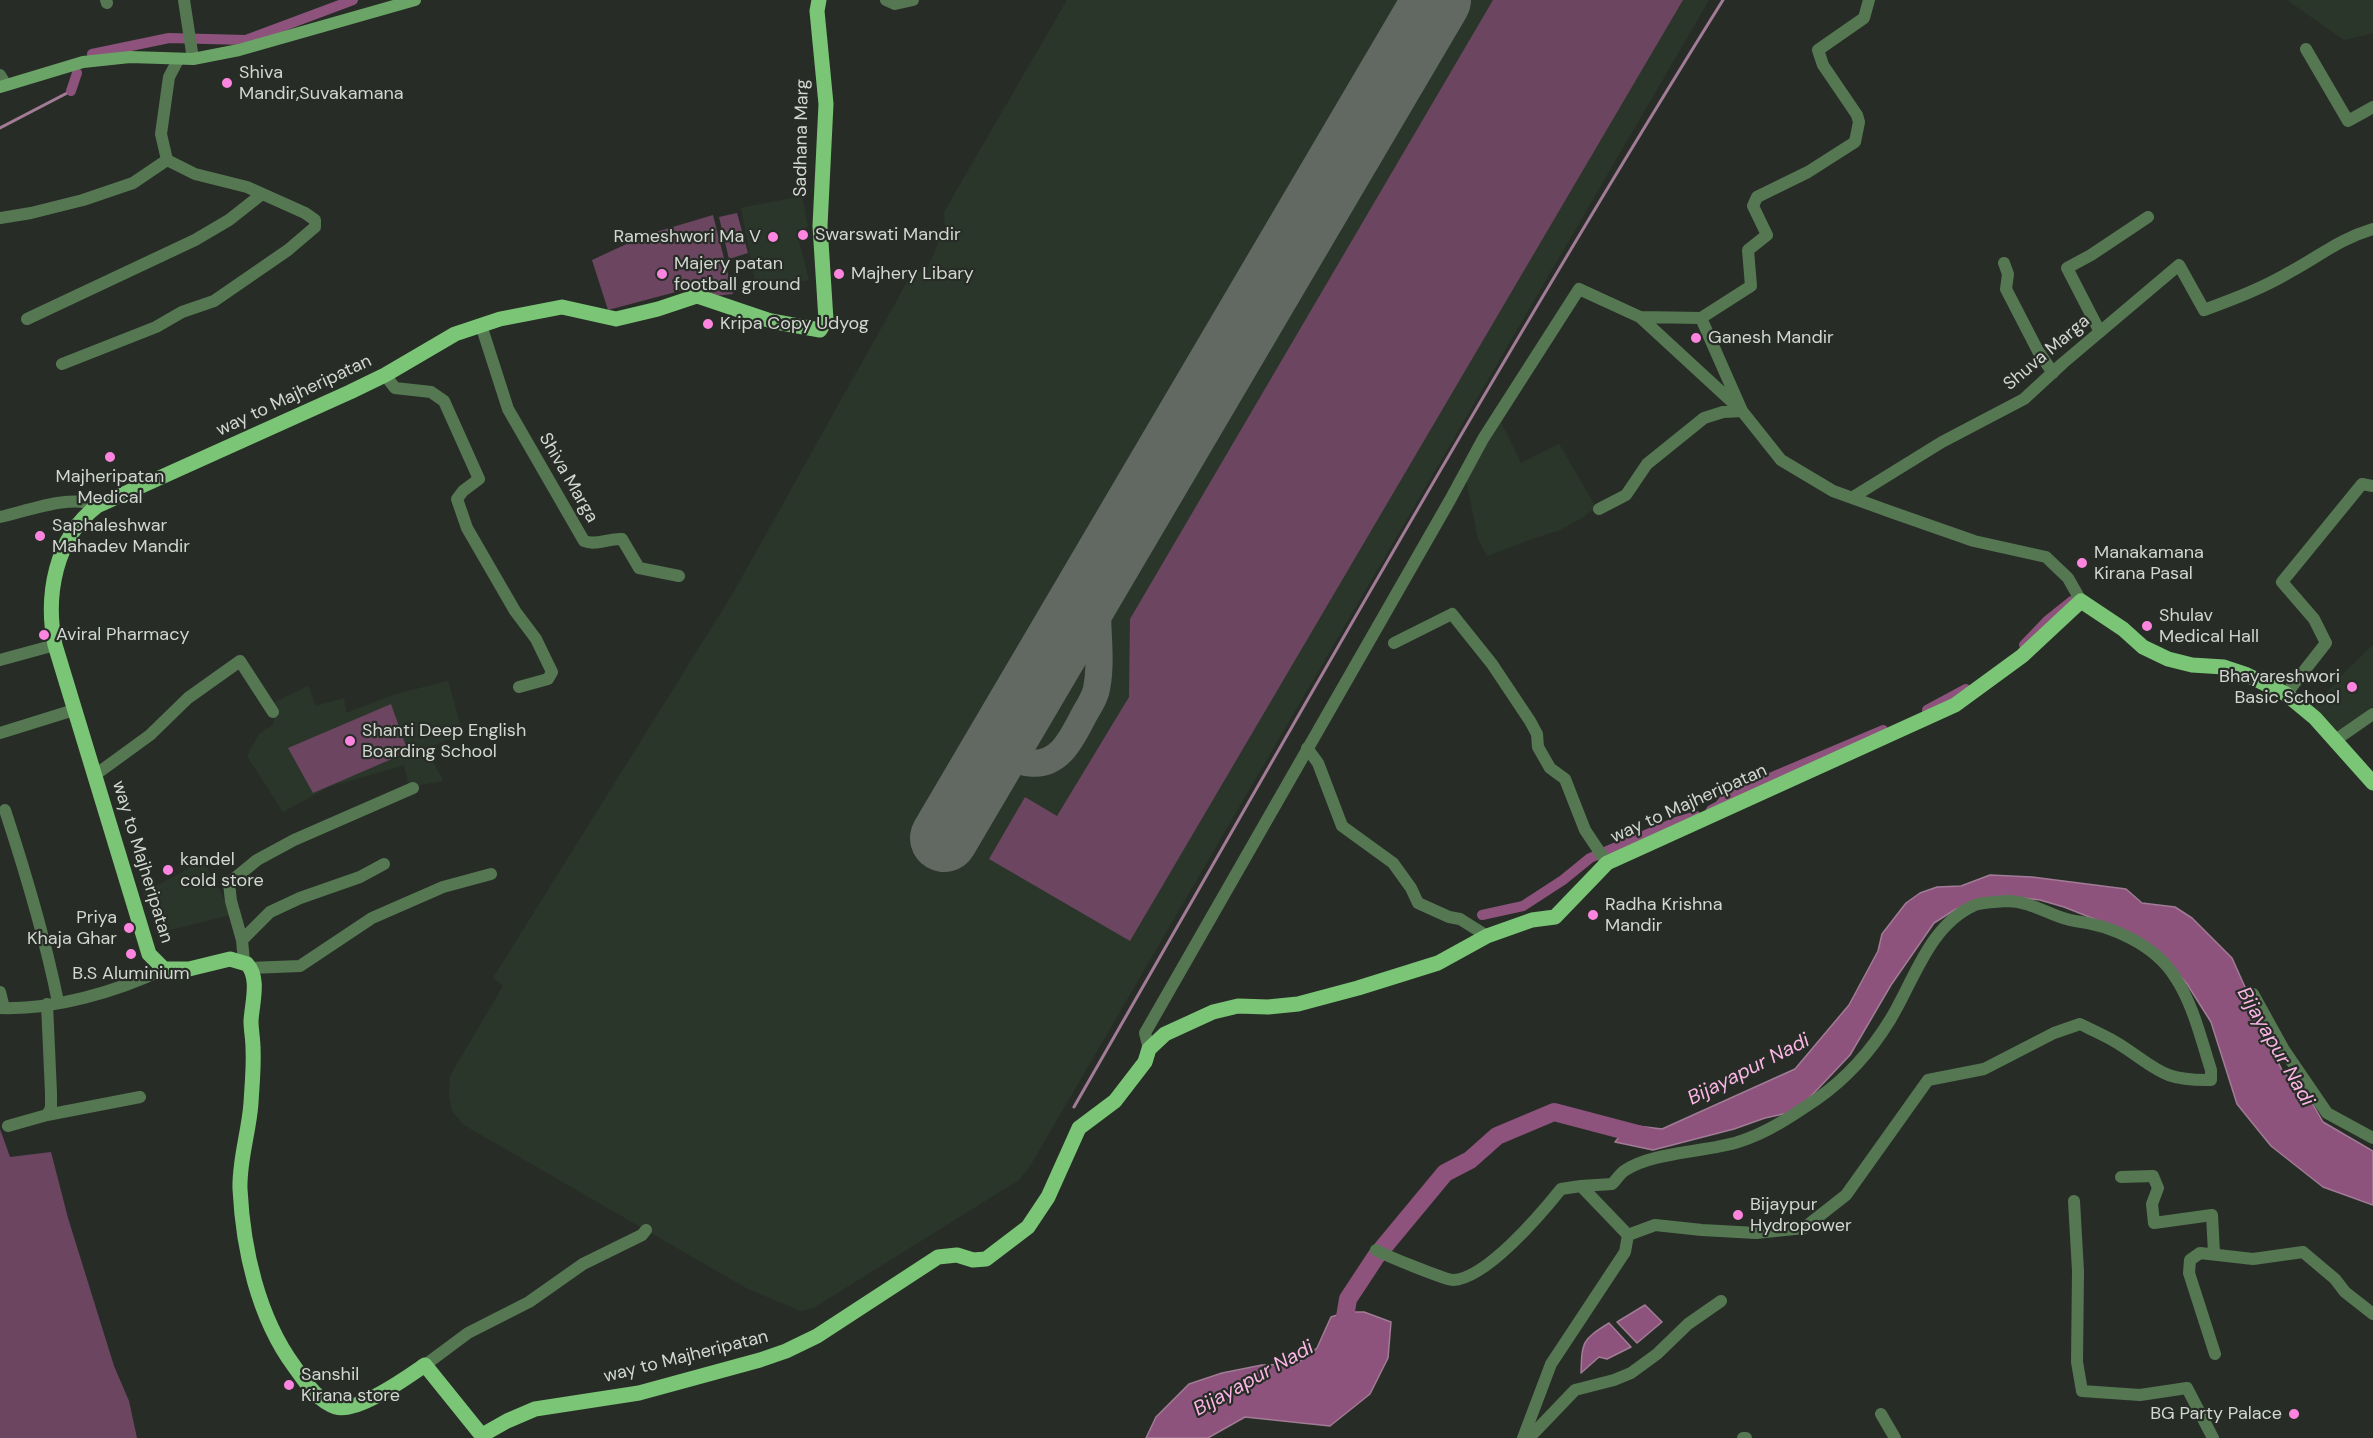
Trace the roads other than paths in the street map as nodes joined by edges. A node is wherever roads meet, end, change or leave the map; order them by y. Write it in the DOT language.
graph roads {
  1 [pos="184,0"];
  2 [pos="415,0"];
  3 [pos="819,0"];
  4 [pos="886,0"];
  5 [pos="914,0"];
  6 [pos="1869,0"];
  7 [pos="2306,49"];
  8 [pos="193,59"];
  9 [pos="178,60"];
  10 [pos="2,83"];
  11 [pos="2373,108"];
  12 [pos="167,160"];
  13 [pos="262,194"];
  14 [pos="2148,217"];
  15 [pos="0,218"];
  16 [pos="2373,229"];
  17 [pos="2004,263"];
  18 [pos="824,278"];
  19 [pos="1641,317"];
  20 [pos="1701,318"];
  21 [pos="27,319"];
  22 [pos="481,325"];
  23 [pos="2100,332"];
  24 [pos="62,364"];
  25 [pos="2053,373"];
  26 [pos="385,375"];
  27 [pos="1742,411"];
  28 [pos="2373,486"];
  29 [pos="1852,496"];
  30 [pos="98,506"];
  31 [pos="1599,509"];
  32 [pos="0,517"];
  33 [pos="679,576"];
  34 [pos="2081,601"];
  35 [pos="1394,643"];
  36 [pos="55,645"];
  37 [pos="0,660"];
  38 [pos="519,687"];
  39 [pos="2286,694"];
  40 [pos="74,710"];
  41 [pos="273,712"];
  42 [pos="2373,714"];
  43 [pos="0,733"];
  44 [pos="2334,741"];
  45 [pos="1307,748"];
  46 [pos="94,775"];
  47 [pos="2373,783"];
  48 [pos="413,788"];
  49 [pos="5,810"];
  50 [pos="1607,863"];
  51 [pos="384,864"];
  52 [pos="491,874"];
  53 [pos="1487,936"];
  54 [pos="242,940"];
  55 [pos="247,965"];
  56 [pos="164,969"];
  57 [pos="0,992"];
  58 [pos="2253,994"];
  59 [pos="52,1003"];
  60 [pos="2,1008"];
  61 [pos="1149,1049"];
  62 [pos="140,1097"];
  63 [pos="47,1114"];
  64 [pos="8,1126"];
  65 [pos="2373,1138"];
  66 [pos="2121,1177"];
  67 [pos="1581,1186"];
  68 [pos="2074,1201"];
  69 [pos="646,1230"];
  70 [pos="1628,1235"];
  71 [pos="1379,1252"];
  72 [pos="2214,1253"];
  73 [pos="1721,1301"];
  74 [pos="2373,1314"];
  75 [pos="2215,1354"];
  76 [pos="425,1365"];
  77 [pos="1881,1414"];
  78 [pos="1523,1438"];
  79 [pos="1529,1438"];
  80 [pos="1895,1438"];
  81 [pos="2213,1438"];
  1 -- 8 [label="street"];
  2 -- 8 [label="street"];
  3 -- 18 [label="main road, Sadhana Marg"];
  4 -- 5 [label="street"];
  6 -- 20 [label="street"];
  7 -- 11 [label="street"];
  8 -- 9 [label="street"];
  9 -- 10 [label="street"];
  9 -- 12 [label="street"];
  12 -- 13 [label="street"];
  12 -- 15 [label="street"];
  13 -- 21 [label="street"];
  13 -- 24 [label="street"];
  14 -- 23 [label="street"];
  16 -- 23 [label="street, Shuva Marga"];
  17 -- 25 [label="street"];
  18 -- 22 [label="main road, way to Majheripatan"];
  19 -- 20 [label="street"];
  19 -- 27 [label="street"];
  19 -- 45 [label="street"];
  20 -- 27 [label="street"];
  22 -- 26 [label="main road, way to Majheripatan"];
  22 -- 33 [label="street, Shiva Marga"];
  23 -- 25 [label="street, Shuva Marga"];
  25 -- 29 [label="street, Shuva Marga"];
  26 -- 30 [label="main road, way to Majheripatan"];
  26 -- 38 [label="street"];
  27 -- 29 [label="street"];
  27 -- 31 [label="street"];
  28 -- 39 [label="street"];
  29 -- 34 [label="street"];
  30 -- 32 [label="street"];
  30 -- 36 [label="main road, way to Majheripatan"];
  34 -- 39 [label="main road"];
  34 -- 50 [label="main road, way to Majheripatan"];
  35 -- 50 [label="street"];
  36 -- 37 [label="street"];
  36 -- 40 [label="main road, way to Majheripatan"];
  39 -- 44 [label="main road"];
  40 -- 43 [label="street"];
  40 -- 46 [label="main road, way to Majheripatan"];
  41 -- 46 [label="street"];
  42 -- 44 [label="street"];
  44 -- 47 [label="main road"];
  45 -- 53 [label="street"];
  45 -- 61 [label="street"];
  46 -- 56 [label="main road, way to Majheripatan"];
  48 -- 54 [label="street"];
  49 -- 59 [label="street"];
  50 -- 53 [label="main road, way to Majheripatan"];
  51 -- 54 [label="street"];
  52 -- 55 [label="street"];
  53 -- 61 [label="main road, way to Majheripatan"];
  54 -- 55 [label="street"];
  55 -- 56 [label="main road, way to Majheripatan"];
  55 -- 76 [label="main road"];
  56 -- 59 [label="street"];
  57 -- 60 [label="street"];
  58 -- 65 [label="street"];
  59 -- 60 [label="street"];
  59 -- 63 [label="street"];
  61 -- 76 [label="main road, way to Majheripatan"];
  62 -- 63 [label="street"];
  63 -- 64 [label="street"];
  66 -- 72 [label="street"];
  67 -- 70 [label="street"];
  67 -- 70 [label="street"];
  67 -- 71 [label="street"];
  68 -- 81 [label="street"];
  69 -- 76 [label="street"];
  70 -- 78 [label="street"];
  72 -- 74 [label="street"];
  72 -- 75 [label="street"];
  73 -- 79 [label="street"];
  77 -- 80 [label="street"];
}
